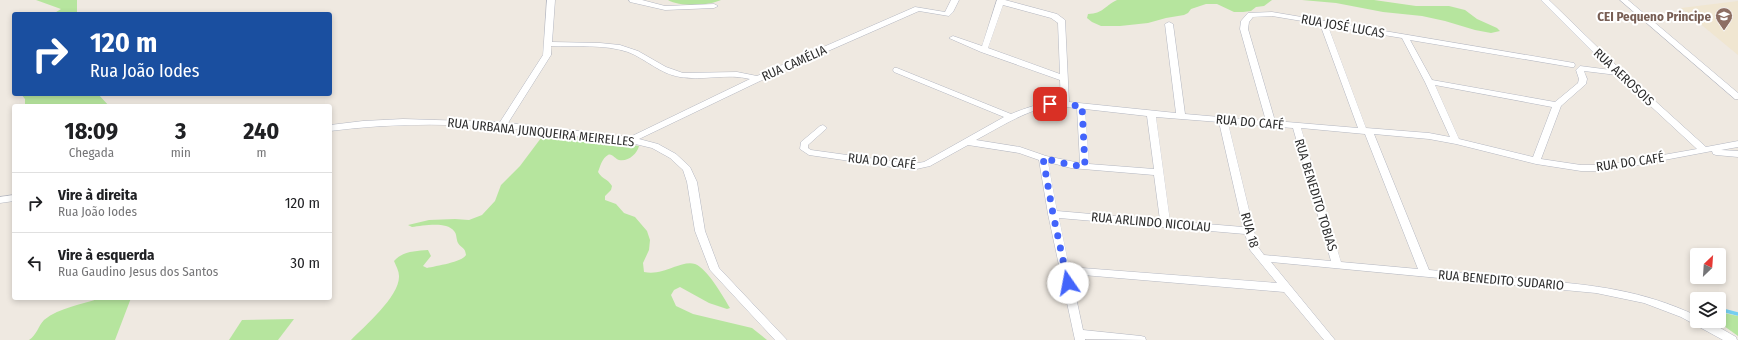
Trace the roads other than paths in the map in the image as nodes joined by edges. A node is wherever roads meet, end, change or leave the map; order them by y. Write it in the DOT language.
graph roads {
  1 [pos="551,0"];
  2 [pos="633,0"];
  3 [pos="955,0"];
  4 [pos="1545,0"];
  5 [pos="1624,0"];
  6 [pos="1001,1"];
  7 [pos="714,6"];
  8 [pos="1323,23"];
  9 [pos="1170,24"];
  10 [pos="1405,37"];
  11 [pos="953,38"];
  12 [pos="549,44"];
  13 [pos="984,50"];
  14 [pos="1578,69"];
  15 [pos="898,70"];
  16 [pos="1619,72"];
  17 [pos="1063,78"];
  18 [pos="758,79"];
  19 [pos="1429,82"];
  20 [pos="1738,97"];
  21 [pos="1065,104"];
  22 [pos="1557,105"];
  23 [pos="1082,106"];
  24 [pos="1151,114"];
  25 [pos="1181,116"];
  26 [pos="1012,117"];
  27 [pos="1222,119"];
  28 [pos="1271,123"];
  29 [pos="1296,125"];
  30 [pos="502,126"];
  31 [pos="332,128"];
  32 [pos="823,128"];
  33 [pos="1366,131"];
  34 [pos="631,140"];
  35 [pos="1456,141"];
  36 [pos="968,142"];
  37 [pos="1738,144"];
  38 [pos="1705,151"];
  39 [pos="1738,154"];
  40 [pos="1043,158"];
  41 [pos="1536,161"];
  42 [pos="1085,166"];
  43 [pos="1158,172"];
  44 [pos="12,198"];
  45 [pos="0,200"];
  46 [pos="1053,214"];
  47 [pos="1165,223"];
  48 [pos="1248,231"];
  49 [pos="1261,258"];
  50 [pos="1337,265"];
  51 [pos="1066,270"];
  52 [pos="1425,273"];
  53 [pos="1286,288"];
  54 [pos="1080,337"];
  55 [pos="782,340"];
  56 [pos="1141,340"];
  57 [pos="1330,340"];
  58 [pos="1732,340"];
  1 -- 12 [label="street"];
  2 -- 7 [label="street"];
  3 -- 18 [label="street, RUA CAMÉLIA"];
  4 -- 16 [label="street, RUA AEROSOIS"];
  5 -- 20 [label="street"];
  6 -- 13 [label="street"];
  6 -- 17 [label="street"];
  8 -- 10 [label="street, RUA JOSÉ LUCAS"];
  8 -- 28 [label="street, RUA JOSÉ LUCAS"];
  8 -- 33 [label="street"];
  9 -- 25 [label="street"];
  10 -- 14 [label="street, RUA JOSÉ LUCAS"];
  10 -- 19 [label="street"];
  11 -- 13 [label="street"];
  12 -- 18 [label="street"];
  12 -- 30 [label="street"];
  13 -- 17 [label="street"];
  14 -- 16 [label="street, RUA JOSÉ LUCAS"];
  14 -- 22 [label="street"];
  15 -- 26 [label="street"];
  16 -- 38 [label="street, RUA AEROSOIS"];
  17 -- 21 [label="street"];
  18 -- 34 [label="street, RUA CAMÉLIA"];
  19 -- 22 [label="street"];
  19 -- 35 [label="street"];
  21 -- 23 [label="street, RUA DO CAFÉ"];
  21 -- 26 [label="street, RUA DO CAFÉ"];
  22 -- 41 [label="street"];
  23 -- 24 [label="street, RUA DO CAFÉ"];
  23 -- 42 [label="street"];
  24 -- 25 [label="street, RUA DO CAFÉ"];
  24 -- 43 [label="street"];
  25 -- 27 [label="street, RUA DO CAFÉ"];
  26 -- 36 [label="street, RUA DO CAFÉ"];
  27 -- 28 [label="street, RUA DO CAFÉ"];
  27 -- 48 [label="street, RUA 18"];
  28 -- 29 [label="street, RUA DO CAFÉ"];
  29 -- 33 [label="street, RUA DO CAFÉ"];
  29 -- 50 [label="street, RUA BENEDITO TOBIAS"];
  30 -- 31 [label="street, RUA URBANA JUNQUEIRA MEIRELLES"];
  30 -- 34 [label="street, RUA URBANA JUNQUEIRA MEIRELLES"];
  32 -- 36 [label="street, RUA DO CAFÉ"];
  33 -- 35 [label="street, RUA DO CAFÉ"];
  33 -- 52 [label="street"];
  34 -- 55 [label="street, RUA URBANA JUNQUEIRA MEIRELLES"];
  35 -- 41 [label="street, RUA DO CAFÉ"];
  36 -- 40 [label="street"];
  37 -- 38 [label="street, RUA DO CAFÉ"];
  38 -- 39 [label="street"];
  38 -- 41 [label="street, RUA DO CAFÉ"];
  40 -- 42 [label="street"];
  40 -- 46 [label="street"];
  42 -- 43 [label="street"];
  43 -- 47 [label="street"];
  44 -- 45 [label="street"];
  46 -- 47 [label="street, RUA ARLINDO NICOLAU"];
  46 -- 51 [label="street"];
  47 -- 48 [label="street, RUA ARLINDO NICOLAU"];
  48 -- 49 [label="street, RUA 18"];
  49 -- 50 [label="street, RUA BENEDITO SUDARIO"];
  49 -- 53 [label="street, RUA 18"];
  50 -- 52 [label="street, RUA BENEDITO SUDARIO"];
  51 -- 53 [label="street"];
  51 -- 54 [label="street"];
  52 -- 58 [label="street, RUA BENEDITO SUDARIO"];
  53 -- 57 [label="street, RUA 18"];
  54 -- 56 [label="street"];
}
